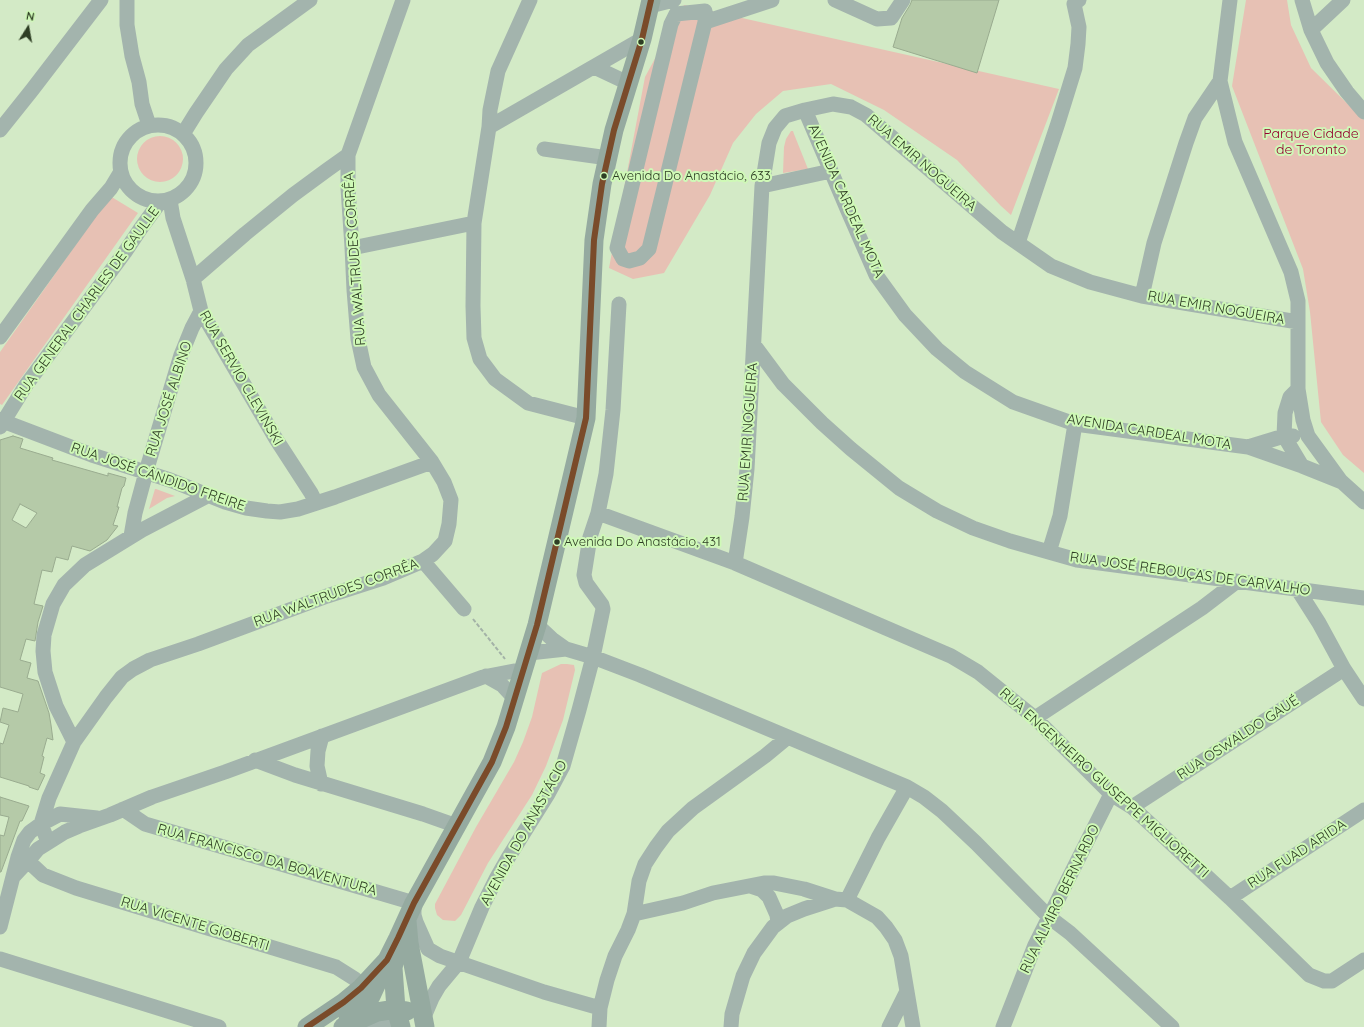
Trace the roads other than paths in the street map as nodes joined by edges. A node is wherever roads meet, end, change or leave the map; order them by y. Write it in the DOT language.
graph roads {
  1 [pos="101,0"];
  2 [pos="127,0"];
  3 [pos="310,0"];
  4 [pos="403,0"];
  5 [pos="530,0"];
  6 [pos="772,0"];
  7 [pos="835,0"];
  8 [pos="903,0"];
  9 [pos="1230,0"];
  10 [pos="1302,0"];
  11 [pos="1343,0"];
  12 [pos="1074,1"];
  13 [pos="661,2"];
  14 [pos="707,11"];
  15 [pos="1311,30"];
  16 [pos="642,39"];
  17 [pos="594,66"];
  18 [pos="1220,81"];
  19 [pos="628,83"];
  20 [pos="805,110"];
  21 [pos="1364,112"];
  22 [pos="149,125"];
  23 [pos="490,127"];
  24 [pos="0,130"];
  25 [pos="184,134"];
  26 [pos="544,149"];
  27 [pos="348,155"];
  28 [pos="608,158"];
  29 [pos="831,171"];
  30 [pos="120,174"];
  31 [pos="762,186"];
  32 [pos="165,201"];
  33 [pos="474,223"];
  34 [pos="1018,243"];
  35 [pos="352,248"];
  36 [pos="193,279"];
  37 [pos="1142,296"];
  38 [pos="619,304"];
  39 [pos="201,311"];
  40 [pos="1298,322"];
  41 [pos="0,336"];
  42 [pos="754,345"];
  43 [pos="1298,389"];
  44 [pos="586,418"];
  45 [pos="1,423"];
  46 [pos="1075,424"];
  47 [pos="1284,436"];
  48 [pos="1308,436"];
  49 [pos="1248,447"];
  50 [pos="432,462"];
  51 [pos="1302,466"];
  52 [pos="145,473"];
  53 [pos="1342,482"];
  54 [pos="207,496"];
  55 [pos="1364,502"];
  56 [pos="316,503"];
  57 [pos="598,513"];
  58 [pos="132,536"];
  59 [pos="1049,552"];
  60 [pos="423,561"];
  61 [pos="736,563"];
  62 [pos="1236,582"];
  63 [pos="1298,590"];
  64 [pos="1364,598"];
  65 [pos="464,609"];
  66 [pos="537,625"];
  67 [pos="566,649"];
  68 [pos="529,653"];
  69 [pos="593,656"];
  70 [pos="1344,669"];
  71 [pos="518,672"];
  72 [pos="486,676"];
  73 [pos="515,699"];
  74 [pos="1364,699"];
  75 [pos="1035,718"];
  76 [pos="322,736"];
  77 [pos="788,737"];
  78 [pos="74,742"];
  79 [pos="254,760"];
  80 [pos="61,772"];
  81 [pos="321,784"];
  82 [pos="907,787"];
  83 [pos="1111,794"];
  84 [pos="1132,807"];
  85 [pos="123,810"];
  86 [pos="1364,810"];
  87 [pos="60,814"];
  88 [pos="102,818"];
  89 [pos="41,824"];
  90 [pos="457,826"];
  91 [pos="64,832"];
  92 [pos="48,842"];
  93 [pos="28,862"];
  94 [pos="14,876"];
  95 [pos="750,886"];
  96 [pos="1230,898"];
  97 [pos="841,900"];
  98 [pos="411,910"];
  99 [pos="634,914"];
  100 [pos="1049,917"];
  101 [pos="778,923"];
  102 [pos="0,927"];
  103 [pos="398,938"];
  104 [pos="0,958"];
  105 [pos="387,960"];
  106 [pos="1364,960"];
  107 [pos="459,962"];
  108 [pos="361,988"];
  109 [pos="907,991"];
  110 [pos="600,1008"];
  111 [pos="399,1019"];
  112 [pos="424,1023"];
  113 [pos="219,1027"];
  114 [pos="307,1027"];
  115 [pos="343,1027"];
  116 [pos="368,1027"];
  117 [pos="599,1027"];
  118 [pos="731,1027"];
  119 [pos="889,1027"];
  120 [pos="913,1027"];
  121 [pos="1003,1027"];
  122 [pos="1172,1027"];
  1 -- 24 [label="street"];
  2 -- 22 [label="street"];
  3 -- 25 [label="street"];
  4 -- 27 [label="street, RUA WALTRUDES CORRÊA"];
  5 -- 23 [label="street"];
  6 -- 14 [label="street"];
  7 -- 8 [label="street"];
  9 -- 18 [label="street"];
  10 -- 15 [label="street"];
  11 -- 15 [label="street"];
  12 -- 34 [label="street"];
  13 -- 16 [label="main road"];
  14 -- 14 [label="street"];
  15 -- 21 [label="street"];
  16 -- 17 [label="street"];
  16 -- 19 [label="main road"];
  17 -- 19 [label="street"];
  17 -- 23 [label="street"];
  18 -- 37 [label="street"];
  18 -- 40 [label="street"];
  19 -- 28 [label="main road"];
  20 -- 29 [label="street, AVENIDA CARDEAL MOTA"];
  20 -- 31 [label="street, RUA EMIR NOGUEIRA"];
  20 -- 34 [label="street, RUA EMIR NOGUEIRA"];
  22 -- 25 [label="street"];
  22 -- 30 [label="street"];
  23 -- 33 [label="street"];
  25 -- 32 [label="street"];
  26 -- 28 [label="street"];
  27 -- 35 [label="street, RUA WALTRUDES CORRÊA"];
  27 -- 36 [label="street"];
  28 -- 44 [label="main road"];
  29 -- 31 [label="street"];
  29 -- 46 [label="street, AVENIDA CARDEAL MOTA"];
  30 -- 32 [label="street"];
  30 -- 41 [label="street"];
  31 -- 42 [label="street, RUA EMIR NOGUEIRA"];
  32 -- 36 [label="street, RUA SERVIO CLEVINSKI"];
  32 -- 45 [label="street, RUA GENERAL CHARLES DE GAULLE"];
  33 -- 35 [label="street"];
  33 -- 44 [label="street"];
  34 -- 37 [label="street, RUA EMIR NOGUEIRA"];
  35 -- 50 [label="street, RUA WALTRUDES CORRÊA"];
  36 -- 39 [label="street, RUA SERVIO CLEVINSKI"];
  37 -- 40 [label="street, RUA EMIR NOGUEIRA"];
  38 -- 57 [label="street, AVENIDA DO ANASTÁCIO"];
  39 -- 52 [label="street, RUA JOSÉ ALBINO"];
  39 -- 56 [label="street, RUA SERVIO CLEVINSKI"];
  40 -- 43 [label="street"];
  42 -- 59 [label="street, RUA JOSÉ REBOUÇAS DE CARVALHO"];
  42 -- 61 [label="street, RUA EMIR NOGUEIRA"];
  43 -- 47 [label="street"];
  43 -- 48 [label="street"];
  44 -- 66 [label="main road"];
  45 -- 52 [label="street, RUA JOSÉ CÂNDIDO FREIRE"];
  46 -- 49 [label="street, AVENIDA CARDEAL MOTA"];
  46 -- 59 [label="street"];
  47 -- 48 [label="street, AVENIDA CARDEAL MOTA"];
  47 -- 49 [label="street, AVENIDA CARDEAL MOTA"];
  47 -- 51 [label="street"];
  48 -- 53 [label="street"];
  49 -- 51 [label="street, AVENIDA CARDEAL MOTA"];
  50 -- 56 [label="street, RUA JOSÉ CÂNDIDO FREIRE"];
  50 -- 60 [label="street, RUA WALTRUDES CORRÊA"];
  51 -- 53 [label="street, AVENIDA CARDEAL MOTA"];
  52 -- 54 [label="street, RUA JOSÉ CÂNDIDO FREIRE"];
  52 -- 58 [label="street, RUA JOSÉ ALBINO"];
  53 -- 55 [label="street, AVENIDA CARDEAL MOTA"];
  54 -- 56 [label="street, RUA JOSÉ CÂNDIDO FREIRE"];
  54 -- 58 [label="street"];
  57 -- 61 [label="street, RUA ENGENHEIRO GIUSEPPE MIGLIORETTI"];
  57 -- 69 [label="street, AVENIDA DO ANASTÁCIO"];
  58 -- 78 [label="street"];
  59 -- 62 [label="street, RUA JOSÉ REBOUÇAS DE CARVALHO"];
  60 -- 65 [label="street"];
  60 -- 78 [label="street, RUA WALTRUDES CORRÊA"];
  61 -- 75 [label="street, RUA ENGENHEIRO GIUSEPPE MIGLIORETTI"];
  62 -- 63 [label="street, RUA JOSÉ REBOUÇAS DE CARVALHO"];
  62 -- 75 [label="street"];
  63 -- 64 [label="street, RUA JOSÉ REBOUÇAS DE CARVALHO"];
  63 -- 70 [label="street"];
  66 -- 67 [label="street"];
  66 -- 68 [label="main road"];
  67 -- 68 [label="street"];
  67 -- 69 [label="street"];
  68 -- 71 [label="main road"];
  69 -- 77 [label="street"];
  69 -- 107 [label="street, AVENIDA DO ANASTÁCIO"];
  70 -- 74 [label="street"];
  70 -- 84 [label="street, RUA OSWALDO GAUÉ"];
  71 -- 72 [label="street"];
  71 -- 73 [label="main road"];
  72 -- 73 [label="street"];
  72 -- 76 [label="street"];
  73 -- 90 [label="main road"];
  75 -- 83 [label="street, RUA ENGENHEIRO GIUSEPPE MIGLIORETTI"];
  76 -- 79 [label="street"];
  76 -- 81 [label="street"];
  77 -- 82 [label="street"];
  77 -- 99 [label="street"];
  78 -- 80 [label="street, RUA WALTRUDES CORRÊA"];
  79 -- 81 [label="street"];
  79 -- 85 [label="street"];
  80 -- 87 [label="street, RUA WALTRUDES CORRÊA"];
  80 -- 89 [label="street, RUA WALTRUDES CORRÊA"];
  81 -- 90 [label="street"];
  82 -- 97 [label="street"];
  82 -- 100 [label="street"];
  83 -- 84 [label="street, RUA ENGENHEIRO GIUSEPPE MIGLIORETTI"];
  83 -- 100 [label="street, RUA ALMIRO BERNARDO"];
  84 -- 96 [label="street, RUA ENGENHEIRO GIUSEPPE MIGLIORETTI"];
  85 -- 88 [label="street"];
  85 -- 98 [label="street, RUA FRANCISCO DA BOAVENTURA"];
  86 -- 96 [label="street, RUA FUAD ARIDA"];
  87 -- 88 [label="street"];
  87 -- 89 [label="street"];
  87 -- 91 [label="street, RUA WALTRUDES CORRÊA"];
  88 -- 91 [label="street"];
  89 -- 92 [label="street"];
  89 -- 94 [label="street"];
  90 -- 98 [label="main road"];
  91 -- 92 [label="street"];
  92 -- 93 [label="street"];
  93 -- 94 [label="street"];
  93 -- 108 [label="street, RUA VICENTE GIOBERTI"];
  94 -- 102 [label="street"];
  95 -- 97 [label="street"];
  95 -- 99 [label="street"];
  95 -- 101 [label="street"];
  96 -- 106 [label="street, RUA ENGENHEIRO GIUSEPPE MIGLIORETTI"];
  97 -- 101 [label="street"];
  97 -- 109 [label="street"];
  98 -- 103 [label="main road"];
  98 -- 107 [label="street"];
  98 -- 112 [label="main road"];
  99 -- 110 [label="street"];
  100 -- 121 [label="street, RUA ALMIRO BERNARDO"];
  100 -- 122 [label="street"];
  101 -- 118 [label="street"];
  103 -- 105 [label="main road"];
  103 -- 111 [label="main road"];
  104 -- 113 [label="street"];
  105 -- 108 [label="main road"];
  105 -- 115 [label="main road"];
  107 -- 110 [label="street"];
  107 -- 112 [label="street, AVENIDA DO ANASTÁCIO"];
  108 -- 114 [label="main road"];
  109 -- 119 [label="street"];
  109 -- 120 [label="street"];
  110 -- 117 [label="street"];
  111 -- 112 [label="main road"];
  111 -- 115 [label="main road"];
  111 -- 116 [label="street"];
}
